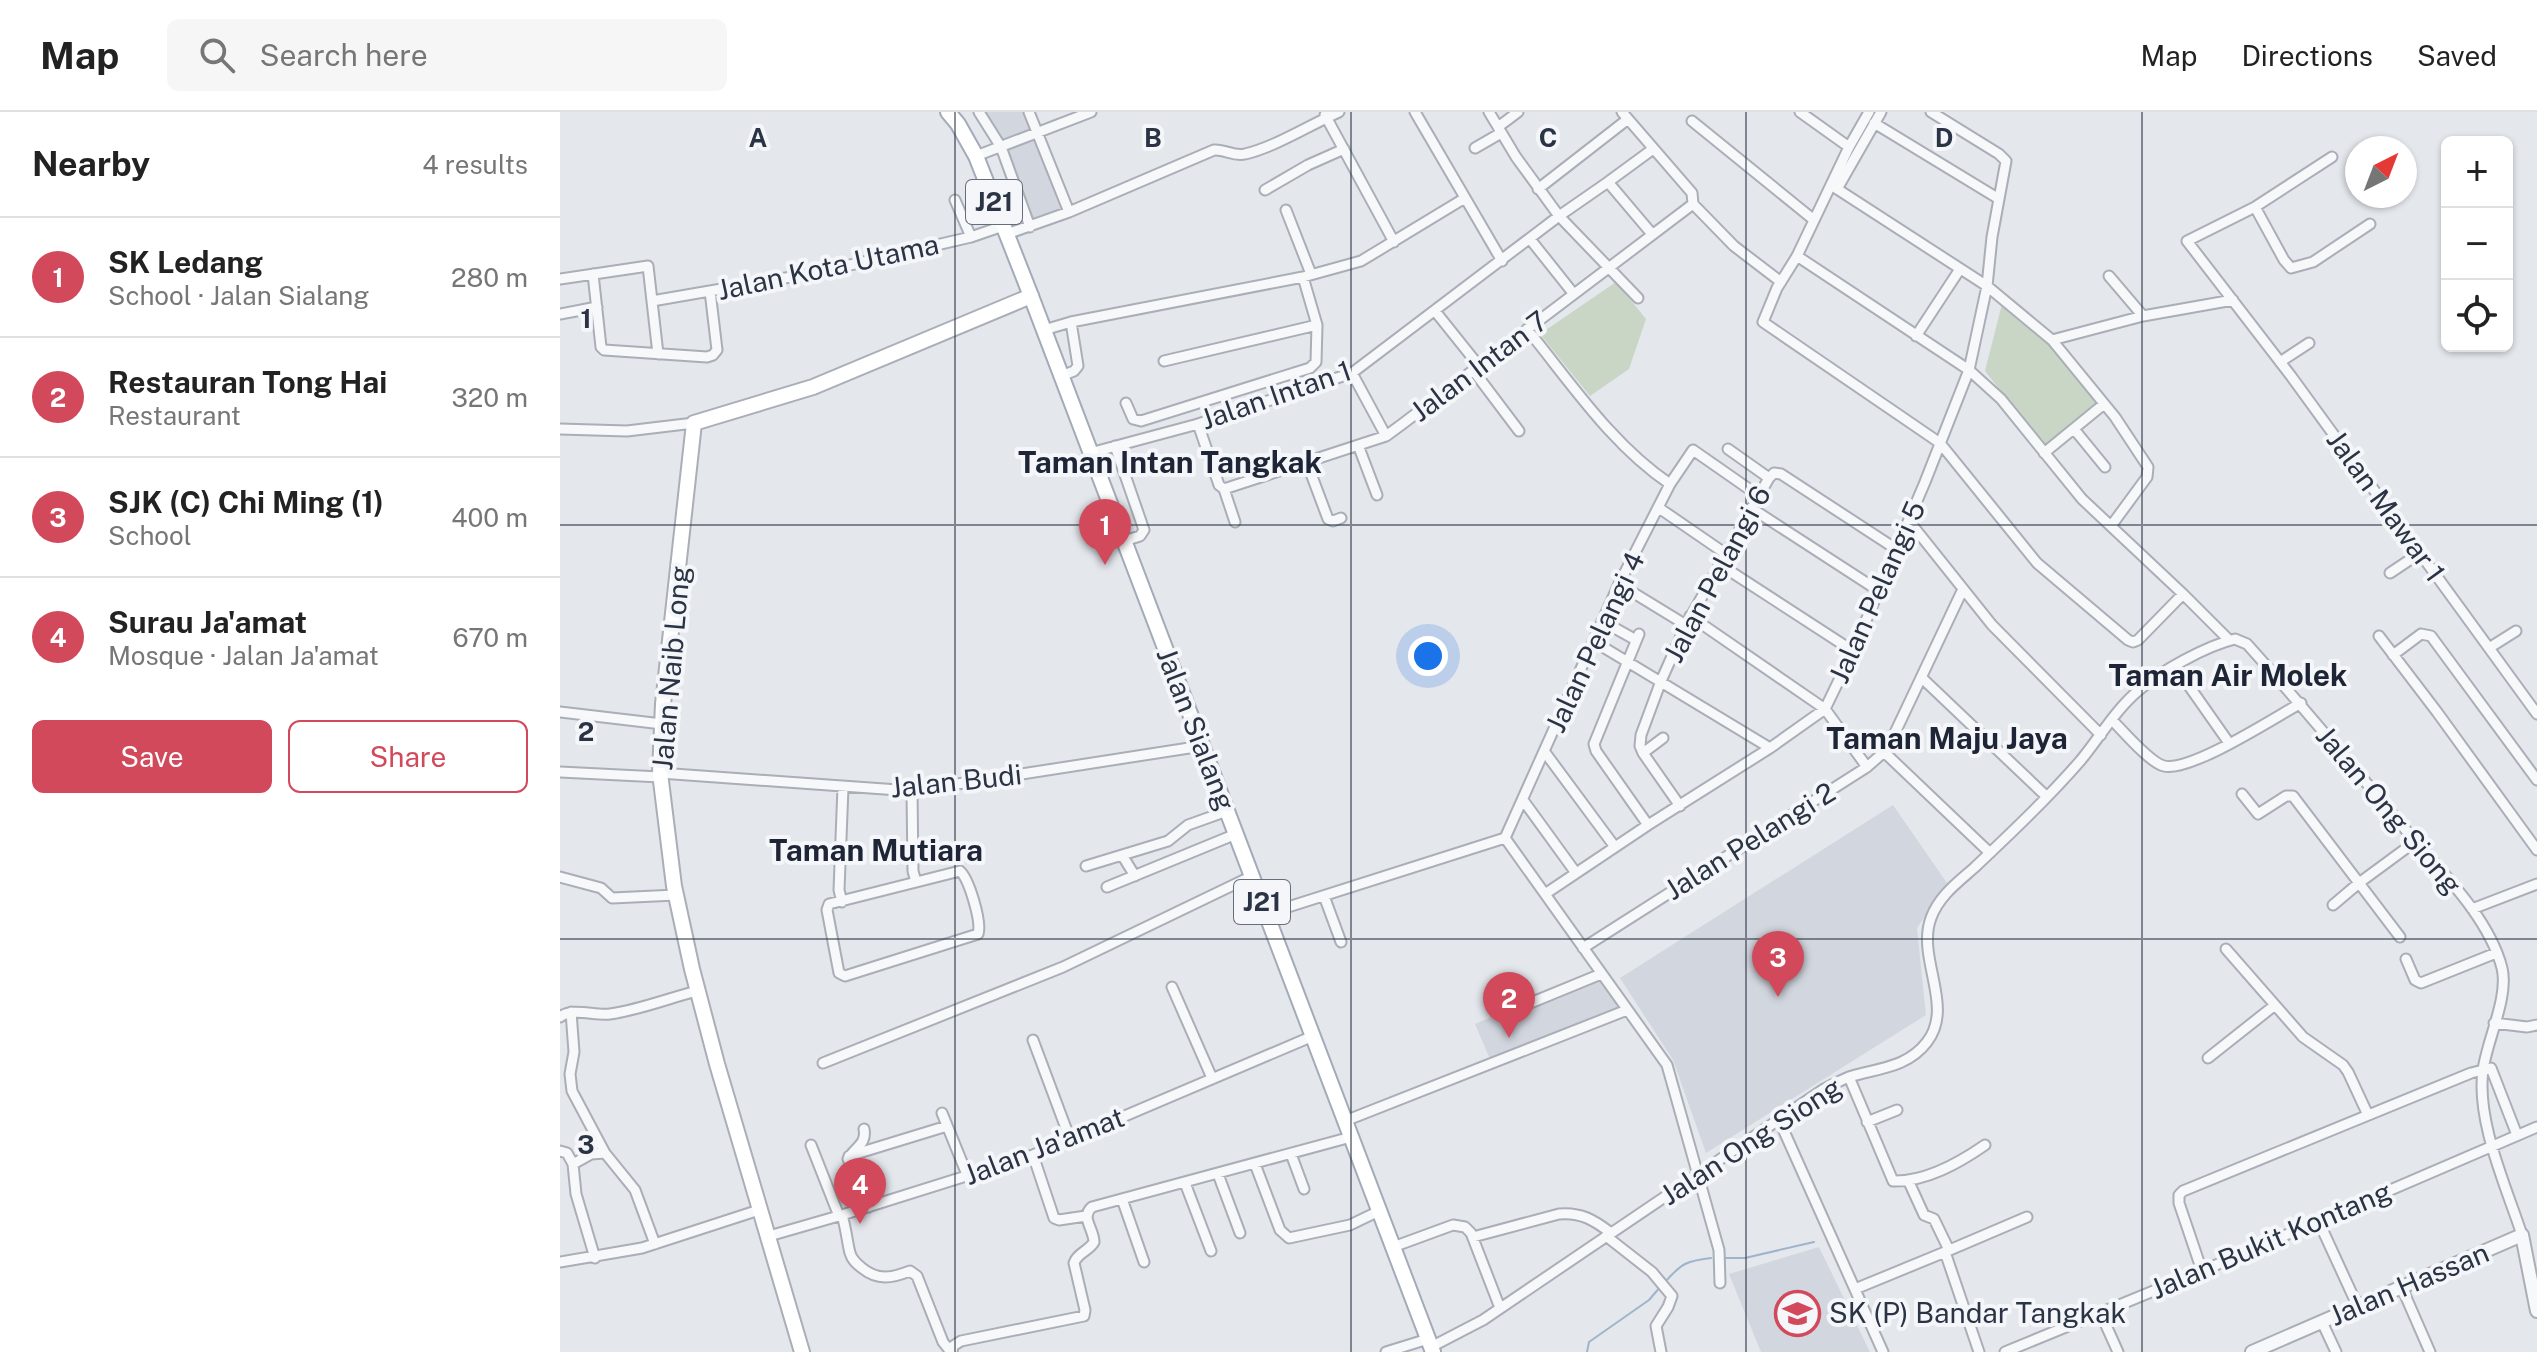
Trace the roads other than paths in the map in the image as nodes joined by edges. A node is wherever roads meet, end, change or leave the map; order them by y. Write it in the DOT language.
graph roads {
  1 [pos="948,112"];
  2 [pos="979,112"];
  3 [pos="1029,112"];
  4 [pos="1091,112"];
  5 [pos="1339,112"];
  6 [pos="1415,112"];
  7 [pos="1489,112"];
  8 [pos="1518,112"];
  9 [pos="1800,112"];
  10 [pos="1869,112"];
  11 [pos="1881,112"];
  12 [pos="1931,112"];
  13 [pos="1325,115"];
  14 [pos="1625,116"];
  15 [pos="1692,121"];
  16 [pos="1874,123"];
  17 [pos="1499,130"];
  18 [pos="1038,133"];
  19 [pos="1001,147"];
  20 [pos="1849,147"];
  21 [pos="1475,148"];
  22 [pos="1344,149"];
  23 [pos="1653,149"];
  24 [pos="976,156"];
  25 [pos="2332,157"];
  26 [pos="1608,182"];
  27 [pos="1834,187"];
  28 [pos="1538,189"];
  29 [pos="1265,190"];
  30 [pos="1465,198"];
  31 [pos="1999,199"];
  32 [pos="955,200"];
  33 [pos="1693,204"];
  34 [pos="2255,207"];
  35 [pos="1286,210"];
  36 [pos="1069,212"];
  37 [pos="1559,216"];
  38 [pos="1814,220"];
  39 [pos="2370,224"];
  40 [pos="1030,227"];
  41 [pos="1005,230"];
  42 [pos="1652,234"];
  43 [pos="971,237"];
  44 [pos="1530,239"];
  45 [pos="1394,242"];
  46 [pos="1797,256"];
  47 [pos="1502,261"];
  48 [pos="1608,267"];
  49 [pos="1960,269"];
  50 [pos="593,274"];
  51 [pos="1307,275"];
  52 [pos="2109,276"];
  53 [pos="560,279"];
  54 [pos="1781,282"];
  55 [pos="1987,286"];
  56 [pos="710,291"];
  57 [pos="1573,293"];
  58 [pos="1031,296"];
  59 [pos="1638,298"];
  60 [pos="2233,300"];
  61 [pos="652,301"];
  62 [pos="597,307"];
  63 [pos="1435,311"];
  64 [pos="560,314"];
  65 [pos="2143,316"];
  66 [pos="1071,322"];
  67 [pos="1317,325"];
  68 [pos="1527,329"];
  69 [pos="1044,330"];
  70 [pos="1916,336"];
  71 [pos="2052,340"];
  72 [pos="2309,343"];
  73 [pos="658,354"];
  74 [pos="1164,361"];
  75 [pos="2280,362"];
  76 [pos="1476,368"];
  77 [pos="1969,370"];
  78 [pos="1352,373"];
  79 [pos="1061,376"];
  80 [pos="1126,403"];
  81 [pos="2104,404"];
  82 [pos="694,423"];
  83 [pos="1198,424"];
  84 [pos="560,429"];
  85 [pos="2074,429"];
  86 [pos="1519,431"];
  87 [pos="1386,436"];
  88 [pos="1940,443"];
  89 [pos="1358,445"];
  90 [pos="1115,446"];
  91 [pos="1728,449"];
  92 [pos="1090,453"];
  93 [pos="2044,453"];
  94 [pos="1307,463"];
  95 [pos="2105,467"];
  96 [pos="1769,478"];
  97 [pos="1670,484"];
  98 [pos="1226,489"];
  99 [pos="1377,495"];
  100 [pos="1759,496"];
  101 [pos="1659,508"];
  102 [pos="1751,508"];
  103 [pos="1341,518"];
  104 [pos="1909,521"];
  105 [pos="1235,522"];
  106 [pos="2111,526"];
  107 [pos="1124,541"];
  108 [pos="1896,549"];
  109 [pos="2420,553"];
  110 [pos="1726,554"];
  111 [pos="1719,564"];
  112 [pos="2390,573"];
  113 [pos="1619,584"];
  114 [pos="1963,589"];
  115 [pos="1879,591"];
  116 [pos="2183,594"];
  117 [pos="1602,621"];
  118 [pos="1688,621"];
  119 [pos="2516,631"];
  120 [pos="2379,636"];
  121 [pos="2229,640"];
  122 [pos="1593,641"];
  123 [pos="2489,648"];
  124 [pos="1853,651"];
  125 [pos="2393,655"];
  126 [pos="1628,661"];
  127 [pos="2175,666"];
  128 [pos="1922,678"];
  129 [pos="1661,681"];
  130 [pos="2301,703"];
  131 [pos="1825,709"];
  132 [pos="560,712"];
  133 [pos="2537,714"];
  134 [pos="2112,720"];
  135 [pos="662,724"];
  136 [pos="2101,735"];
  137 [pos="1663,738"];
  138 [pos="2229,743"];
  139 [pos="1202,746"];
  140 [pos="1770,748"];
  141 [pos="1544,751"];
  142 [pos="1884,752"];
  143 [pos="1643,753"];
  144 [pos="1867,767"];
  145 [pos="560,772"];
  146 [pos="660,775"];
  147 [pos="2537,780"];
  148 [pos="843,787"];
  149 [pos="912,791"];
  150 [pos="2242,794"];
  151 [pos="2046,796"];
  152 [pos="1523,800"];
  153 [pos="1680,806"];
  154 [pos="1227,811"];
  155 [pos="1648,825"];
  156 [pos="1236,834"];
  157 [pos="1505,838"];
  158 [pos="2416,841"];
  159 [pos="1615,847"];
  160 [pos="2537,850"];
  161 [pos="1990,853"];
  162 [pos="1122,855"];
  163 [pos="1086,866"];
  164 [pos="1576,873"];
  165 [pos="1135,876"];
  166 [pos="1252,876"];
  167 [pos="560,877"];
  168 [pos="916,882"];
  169 [pos="2359,883"];
  170 [pos="2537,884"];
  171 [pos="1107,887"];
  172 [pos="1545,894"];
  173 [pos="676,895"];
  174 [pos="1324,896"];
  175 [pos="842,902"];
  176 [pos="2333,905"];
  177 [pos="2472,909"];
  178 [pos="1266,914"];
  179 [pos="2400,937"];
  180 [pos="1341,942"];
  181 [pos="1583,948"];
  182 [pos="2226,949"];
  183 [pos="2496,953"];
  184 [pos="2406,959"];
  185 [pos="1601,974"];
  186 [pos="1172,987"];
  187 [pos="697,991"];
  188 [pos="2275,1005"];
  189 [pos="1523,1006"];
  190 [pos="1627,1010"];
  191 [pos="571,1012"];
  192 [pos="560,1017"];
  193 [pos="2494,1023"];
  194 [pos="2537,1025"];
  195 [pos="1313,1036"];
  196 [pos="1033,1040"];
  197 [pos="2208,1058"];
  198 [pos="823,1063"];
  199 [pos="2483,1070"];
  200 [pos="1849,1077"];
  201 [pos="1212,1078"];
  202 [pos="1897,1110"];
  203 [pos="942,1113"];
  204 [pos="2368,1115"];
  205 [pos="1779,1120"];
  206 [pos="1345,1121"];
  207 [pos="1867,1122"];
  208 [pos="947,1126"];
  209 [pos="2537,1127"];
  210 [pos="864,1129"];
  211 [pos="2517,1135"];
  212 [pos="1351,1137"];
  213 [pos="1070,1139"];
  214 [pos="811,1145"];
  215 [pos="1985,1145"];
  216 [pos="2493,1145"];
  217 [pos="560,1151"];
  218 [pos="605,1153"];
  219 [pos="1291,1154"];
  220 [pos="1033,1155"];
  221 [pos="849,1156"];
  222 [pos="573,1164"];
  223 [pos="1255,1164"];
  224 [pos="1699,1172"];
  225 [pos="1218,1174"];
  226 [pos="968,1177"];
  227 [pos="1908,1180"];
  228 [pos="1185,1183"];
  229 [pos="1304,1189"];
  230 [pos="1122,1199"];
  231 [pos="869,1207"];
  232 [pos="759,1210"];
  233 [pos="1379,1211"];
  234 [pos="840,1216"];
  235 [pos="1086,1216"];
  236 [pos="2027,1217"];
  237 [pos="2318,1220"];
  238 [pos="1240,1233"];
  239 [pos="1608,1234"];
  240 [pos="2522,1235"];
  241 [pos="769,1236"];
  242 [pos="1473,1237"];
  243 [pos="655,1244"];
  244 [pos="1393,1247"];
  245 [pos="1211,1251"];
  246 [pos="1947,1251"];
  247 [pos="595,1258"];
  248 [pos="560,1262"];
  249 [pos="1144,1262"];
  250 [pos="2202,1271"];
  251 [pos="1720,1283"];
  252 [pos="2402,1288"];
  253 [pos="1855,1289"];
  254 [pos="2358,1307"];
  255 [pos="1500,1308"];
  256 [pos="2537,1311"];
  257 [pos="2100,1312"];
  258 [pos="2322,1322"];
  259 [pos="1431,1346"];
  260 [pos="1404,1349"];
  261 [pos="802,1352"];
  262 [pos="951,1352"];
  263 [pos="1386,1352"];
  264 [pos="1661,1352"];
  265 [pos="1883,1352"];
  266 [pos="1979,1352"];
  267 [pos="2005,1352"];
  268 [pos="2118,1352"];
  269 [pos="2252,1352"];
  270 [pos="2336,1352"];
  271 [pos="2430,1352"];
  1 -- 24 [label="main road, Jalan Sialang / J21"];
  2 -- 19 [label="street"];
  3 -- 18 [label="street"];
  4 -- 18 [label="street"];
  5 -- 13 [label="street, Jalan Kota Utama"];
  6 -- 30 [label="street"];
  7 -- 17 [label="street"];
  8 -- 17 [label="street"];
  9 -- 20 [label="street"];
  10 -- 20 [label="street"];
  11 -- 16 [label="street"];
  12 -- 31 [label="street, Jalan Pelangi 5"];
  13 -- 22 [label="street"];
  13 -- 36 [label="street, Jalan Kota Utama"];
  14 -- 23 [label="street"];
  14 -- 28 [label="street"];
  15 -- 38 [label="street"];
  16 -- 27 [label="street"];
  16 -- 31 [label="street"];
  17 -- 21 [label="street"];
  17 -- 28 [label="street"];
  18 -- 19 [label="street"];
  18 -- 36 [label="street"];
  19 -- 24 [label="street"];
  19 -- 40 [label="street"];
  20 -- 27 [label="street"];
  22 -- 29 [label="street"];
  22 -- 45 [label="street"];
  23 -- 26 [label="street, Jalan Intan 1"];
  23 -- 33 [label="street"];
  24 -- 41 [label="main road, Jalan Sialang / J21"];
  25 -- 34 [label="street"];
  26 -- 37 [label="street, Jalan Intan 1"];
  26 -- 42 [label="street"];
  27 -- 38 [label="street"];
  27 -- 49 [label="street"];
  28 -- 37 [label="street"];
  30 -- 45 [label="street"];
  30 -- 47 [label="street"];
  31 -- 55 [label="street, Jalan Pelangi 5"];
  32 -- 43 [label="street"];
  33 -- 42 [label="street, Jalan Intan 7"];
  33 -- 54 [label="street"];
  34 -- 39 [label="street"];
  34 -- 60 [label="street, Jalan Mawar 1"];
  35 -- 51 [label="street"];
  36 -- 40 [label="street, Jalan Kota Utama"];
  37 -- 44 [label="street, Jalan Intan 1"];
  37 -- 48 [label="street"];
  38 -- 46 [label="street"];
  40 -- 41 [label="street, Jalan Kota Utama"];
  41 -- 43 [label="street, Jalan Kota Utama"];
  41 -- 58 [label="main road, Jalan Sialang / J21"];
  42 -- 48 [label="street, Jalan Intan 7"];
  43 -- 56 [label="street, Jalan Kota Utama"];
  44 -- 47 [label="street, Jalan Intan 1"];
  44 -- 57 [label="street"];
  45 -- 51 [label="street"];
  46 -- 54 [label="street"];
  46 -- 70 [label="street"];
  47 -- 63 [label="street, Jalan Intan 1"];
  48 -- 57 [label="street, Jalan Intan 7"];
  48 -- 59 [label="street"];
  49 -- 55 [label="street"];
  49 -- 70 [label="street"];
  50 -- 53 [label="street"];
  50 -- 61 [label="street"];
  50 -- 62 [label="street"];
  51 -- 66 [label="street"];
  51 -- 67 [label="street"];
  52 -- 65 [label="street"];
  54 -- 88 [label="street"];
  55 -- 71 [label="street"];
  55 -- 77 [label="street, Jalan Pelangi 5"];
  56 -- 61 [label="street, Jalan Kota Utama"];
  56 -- 73 [label="street"];
  57 -- 68 [label="street, Jalan Intan 7"];
  58 -- 69 [label="main road, Jalan Sialang / J21"];
  58 -- 82 [label="main road"];
  60 -- 65 [label="street"];
  60 -- 75 [label="street, Jalan Mawar 1"];
  61 -- 73 [label="street"];
  62 -- 64 [label="street"];
  62 -- 73 [label="street"];
  63 -- 76 [label="street"];
  63 -- 78 [label="street, Jalan Intan 1"];
  65 -- 71 [label="street"];
  66 -- 69 [label="street"];
  66 -- 79 [label="street"];
  67 -- 74 [label="street"];
  67 -- 80 [label="street"];
  68 -- 76 [label="street, Jalan Intan 7"];
  68 -- 97 [label="street"];
  69 -- 79 [label="main road, Jalan Sialang / J21"];
  70 -- 77 [label="street"];
  71 -- 81 [label="street"];
  72 -- 75 [label="street"];
  75 -- 109 [label="street, Jalan Mawar 1"];
  76 -- 86 [label="street"];
  76 -- 87 [label="street, Jalan Intan 7"];
  77 -- 88 [label="street, Jalan Pelangi 5"];
  77 -- 93 [label="street"];
  78 -- 83 [label="street, Jalan Intan 1"];
  78 -- 87 [label="street"];
  79 -- 92 [label="main road, Jalan Sialang / J21"];
  81 -- 85 [label="street"];
  81 -- 106 [label="street"];
  82 -- 84 [label="street"];
  82 -- 135 [label="main road, Jalan Naib Long"];
  83 -- 90 [label="street, Jalan Intan 1"];
  83 -- 98 [label="street"];
  85 -- 93 [label="street"];
  85 -- 95 [label="street"];
  87 -- 89 [label="street, Jalan Intan 7"];
  88 -- 104 [label="street, Jalan Pelangi 5"];
  88 -- 116 [label="street"];
  89 -- 94 [label="street, Jalan Intan 7"];
  89 -- 99 [label="street"];
  90 -- 92 [label="street, Jalan Intan 1"];
  90 -- 107 [label="street"];
  91 -- 96 [label="street"];
  92 -- 107 [label="main road, Jalan Sialang / J21"];
  93 -- 106 [label="street"];
  94 -- 98 [label="street, Jalan Intan 7"];
  94 -- 103 [label="street"];
  96 -- 100 [label="street, Jalan Pelangi 6"];
  96 -- 108 [label="street, Jalan Pelangi 6"];
  97 -- 100 [label="street, Jalan Pelangi 4"];
  97 -- 101 [label="street, Jalan Pelangi 4"];
  98 -- 105 [label="street"];
  100 -- 102 [label="street, Jalan Pelangi 6"];
  101 -- 110 [label="street"];
  101 -- 113 [label="street, Jalan Pelangi 4"];
  102 -- 110 [label="street, Jalan Pelangi 6"];
  102 -- 115 [label="street"];
  104 -- 108 [label="street, Jalan Pelangi 5"];
  104 -- 114 [label="street"];
  106 -- 116 [label="street"];
  107 -- 139 [label="main road, Jalan Sialang / J21"];
  108 -- 115 [label="street, Jalan Pelangi 5"];
  109 -- 112 [label="street"];
  109 -- 123 [label="street, Jalan Mawar 1"];
  110 -- 111 [label="street, Jalan Pelangi 6"];
  111 -- 118 [label="street, Jalan Pelangi 6"];
  111 -- 124 [label="street"];
  113 -- 117 [label="street, Jalan Pelangi 4"];
  113 -- 118 [label="street"];
  114 -- 128 [label="street, Jalan Pelangi 2"];
  114 -- 136 [label="street"];
  115 -- 124 [label="street, Jalan Pelangi 5"];
  116 -- 121 [label="street"];
  117 -- 122 [label="street, Jalan Pelangi 4"];
  117 -- 126 [label="street"];
  118 -- 129 [label="street, Jalan Pelangi 6"];
  118 -- 131 [label="street"];
  119 -- 123 [label="street"];
  120 -- 125 [label="street"];
  121 -- 127 [label="street, Jalan Ong Siong"];
  121 -- 130 [label="street, Jalan Ong Siong"];
  122 -- 126 [label="street"];
  122 -- 141 [label="street, Jalan Pelangi 4"];
  123 -- 133 [label="street, Jalan Mawar 1"];
  124 -- 131 [label="street, Jalan Pelangi 5"];
  125 -- 147 [label="street"];
  125 -- 160 [label="street"];
  126 -- 129 [label="street"];
  126 -- 155 [label="street"];
  127 -- 134 [label="street, Jalan Ong Siong"];
  127 -- 138 [label="street"];
  128 -- 142 [label="street, Jalan Pelangi 2"];
  128 -- 151 [label="street"];
  129 -- 140 [label="street"];
  129 -- 143 [label="street, Jalan Pelangi 6"];
  130 -- 138 [label="street"];
  130 -- 158 [label="street, Jalan Ong Siong"];
  131 -- 140 [label="street, Jalan Pelangi 5"];
  131 -- 144 [label="street"];
  132 -- 135 [label="street"];
  134 -- 136 [label="street, Jalan Ong Siong"];
  134 -- 138 [label="street"];
  135 -- 146 [label="main road, Jalan Naib Long"];
  136 -- 151 [label="street, Jalan Ong Siong"];
  137 -- 143 [label="street"];
  139 -- 149 [label="street, Jalan Budi"];
  139 -- 154 [label="main road, Jalan Sialang / J21"];
  140 -- 153 [label="street, Jalan Pelangi 5"];
  141 -- 152 [label="street, Jalan Pelangi 4"];
  141 -- 159 [label="street"];
  142 -- 144 [label="street, Jalan Pelangi 2"];
  142 -- 161 [label="street"];
  143 -- 153 [label="street"];
  144 -- 181 [label="street, Jalan Pelangi 2"];
  145 -- 146 [label="street, Jalan Budi"];
  146 -- 148 [label="street, Jalan Budi"];
  146 -- 173 [label="main road, Jalan Naib Long"];
  148 -- 149 [label="street, Jalan Budi"];
  148 -- 175 [label="street"];
  149 -- 168 [label="street"];
  150 -- 169 [label="street"];
  151 -- 161 [label="street, Jalan Ong Siong"];
  152 -- 157 [label="street, Jalan Pelangi 4"];
  152 -- 164 [label="street"];
  153 -- 155 [label="street, Jalan Pelangi 5"];
  154 -- 156 [label="main road, Jalan Sialang / J21"];
  154 -- 162 [label="street"];
  155 -- 159 [label="street, Jalan Pelangi 5"];
  156 -- 165 [label="street"];
  156 -- 166 [label="main road, Jalan Sialang / J21"];
  157 -- 172 [label="street"];
  157 -- 174 [label="street"];
  158 -- 169 [label="street"];
  158 -- 177 [label="street, Jalan Ong Siong"];
  159 -- 164 [label="street, Jalan Pelangi 5"];
  161 -- 200 [label="street, Jalan Ong Siong"];
  162 -- 163 [label="street"];
  162 -- 165 [label="street"];
  164 -- 172 [label="street, Jalan Pelangi 5"];
  165 -- 171 [label="street"];
  166 -- 178 [label="main road, Jalan Sialang / J21"];
  166 -- 198 [label="street"];
  167 -- 173 [label="street"];
  168 -- 175 [label="street"];
  168 -- 175 [label="street"];
  169 -- 176 [label="street"];
  169 -- 179 [label="street"];
  170 -- 177 [label="street"];
  172 -- 181 [label="street"];
  173 -- 187 [label="main road, Jalan Naib Long"];
  174 -- 178 [label="street"];
  174 -- 180 [label="street"];
  177 -- 183 [label="street, Jalan Ong Siong"];
  178 -- 195 [label="main road, Jalan Sialang / J21"];
  181 -- 185 [label="street"];
  182 -- 188 [label="street"];
  183 -- 184 [label="street"];
  183 -- 193 [label="street, Jalan Ong Siong"];
  185 -- 189 [label="street"];
  185 -- 190 [label="street"];
  186 -- 201 [label="street"];
  187 -- 191 [label="street"];
  187 -- 232 [label="main road, Jalan Naib Long"];
  188 -- 197 [label="street"];
  188 -- 204 [label="street"];
  190 -- 206 [label="street"];
  190 -- 224 [label="street"];
  191 -- 192 [label="street"];
  191 -- 218 [label="street"];
  193 -- 194 [label="street"];
  193 -- 199 [label="street, Jalan Ong Siong"];
  195 -- 201 [label="street, Jalan Ja'amat"];
  195 -- 206 [label="main road, Jalan Sialang / J21"];
  196 -- 213 [label="street"];
  199 -- 204 [label="street"];
  199 -- 211 [label="street"];
  199 -- 216 [label="street, Jalan Ong Siong"];
  200 -- 205 [label="street, Jalan Ong Siong"];
  200 -- 207 [label="street"];
  201 -- 213 [label="street, Jalan Ja'amat"];
  202 -- 207 [label="street"];
  203 -- 208 [label="street"];
  204 -- 250 [label="street"];
  205 -- 224 [label="street, Jalan Ong Siong"];
  205 -- 253 [label="street"];
  206 -- 212 [label="main road, Jalan Sialang / J21"];
  207 -- 227 [label="street"];
  208 -- 221 [label="street"];
  208 -- 226 [label="street"];
  209 -- 211 [label="street, Jalan Bukit Kontang"];
  210 -- 221 [label="street"];
  211 -- 216 [label="street, Jalan Bukit Kontang"];
  212 -- 219 [label="street"];
  212 -- 233 [label="main road, Jalan Sialang / J21"];
  213 -- 220 [label="street, Jalan Ja'amat"];
  214 -- 234 [label="street"];
  215 -- 227 [label="street"];
  216 -- 237 [label="street, Jalan Bukit Kontang"];
  216 -- 240 [label="street, Jalan Ong Siong"];
  217 -- 222 [label="street"];
  218 -- 222 [label="street"];
  218 -- 243 [label="street"];
  219 -- 223 [label="street"];
  219 -- 229 [label="street"];
  220 -- 226 [label="street, Jalan Ja'amat"];
  220 -- 235 [label="street"];
  221 -- 231 [label="street"];
  222 -- 247 [label="street"];
  223 -- 225 [label="street"];
  223 -- 233 [label="street"];
  224 -- 239 [label="street, Jalan Ong Siong"];
  224 -- 251 [label="street"];
  225 -- 228 [label="street"];
  225 -- 238 [label="street"];
  226 -- 231 [label="street, Jalan Ja'amat"];
  227 -- 246 [label="street"];
  228 -- 230 [label="street"];
  228 -- 245 [label="street"];
  230 -- 235 [label="street"];
  230 -- 249 [label="street"];
  231 -- 234 [label="street, Jalan Ja'amat"];
  232 -- 241 [label="main road, Jalan Naib Long"];
  232 -- 243 [label="street"];
  233 -- 244 [label="main road, Jalan Sialang / J21"];
  234 -- 241 [label="street, Jalan Ja'amat"];
  234 -- 262 [label="street"];
  235 -- 262 [label="street"];
  236 -- 246 [label="street"];
  237 -- 250 [label="street, Jalan Bukit Kontang"];
  237 -- 254 [label="street"];
  239 -- 242 [label="street"];
  239 -- 255 [label="street, Jalan Ong Siong"];
  239 -- 264 [label="street"];
  240 -- 252 [label="street, Jalan Hassan"];
  240 -- 256 [label="street, Jalan Ong Siong"];
  241 -- 261 [label="main road, Jalan Naib Long"];
  242 -- 244 [label="street"];
  242 -- 255 [label="street"];
  243 -- 247 [label="street"];
  244 -- 259 [label="main road, Jalan Sialang / J21"];
  246 -- 253 [label="street"];
  246 -- 266 [label="street"];
  247 -- 248 [label="street"];
  250 -- 257 [label="street, Jalan Bukit Kontang"];
  252 -- 254 [label="street, Jalan Hassan"];
  252 -- 271 [label="street"];
  253 -- 265 [label="street"];
  254 -- 258 [label="street, Jalan Hassan"];
  255 -- 259 [label="street, Jalan Ong Siong"];
  257 -- 267 [label="street, Jalan Bukit Kontang"];
  257 -- 268 [label="street"];
  258 -- 269 [label="street, Jalan Hassan"];
  258 -- 270 [label="street"];
  259 -- 260 [label="street, Jalan Ong Siong"];
  260 -- 263 [label="street, Jalan Ong Siong"];
}
